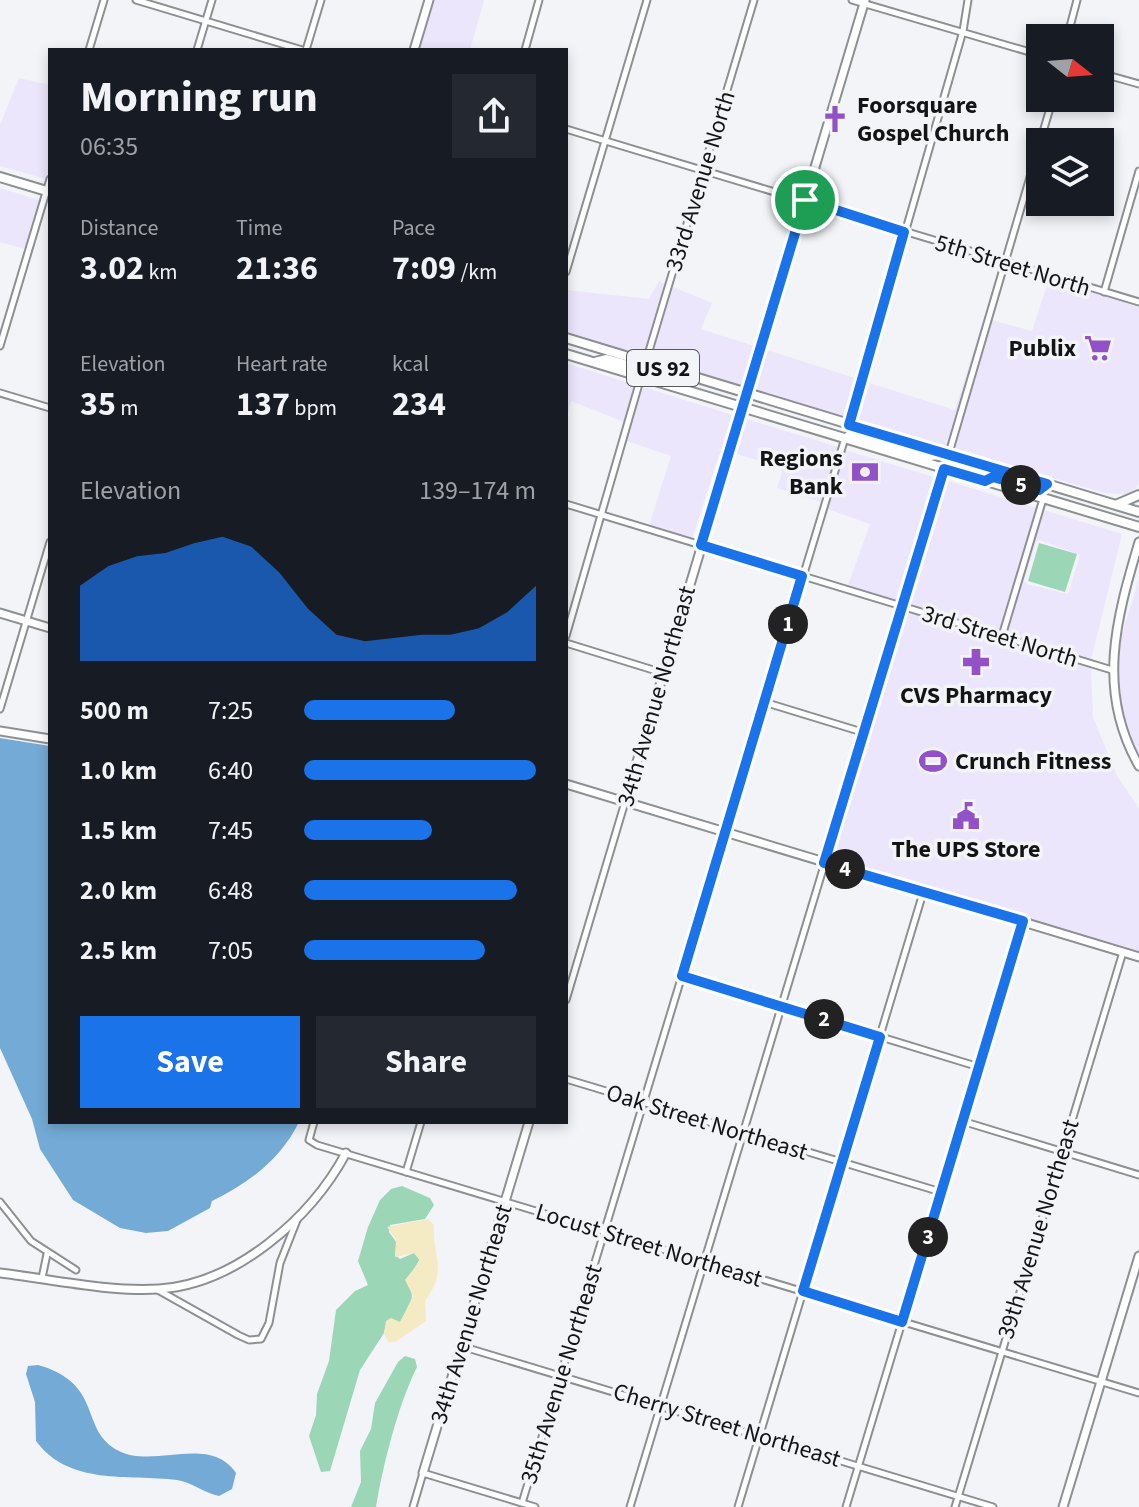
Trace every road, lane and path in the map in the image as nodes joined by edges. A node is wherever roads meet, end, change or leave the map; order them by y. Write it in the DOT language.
graph roads {
  1 [pos="104,0"];
  2 [pos="136,0"];
  3 [pos="212,0"];
  4 [pos="321,0"];
  5 [pos="429,0"];
  6 [pos="539,0"];
  7 [pos="647,0"];
  8 [pos="754,0"];
  9 [pos="852,0"];
  10 [pos="968,0"];
  11 [pos="1077,0"];
  12 [pos="864,2"];
  13 [pos="206,22"];
  14 [pos="1071,24"];
  15 [pos="963,31"];
  16 [pos="90,48"];
  17 [pos="198,48"];
  18 [pos="297,48"];
  19 [pos="305,48"];
  20 [pos="415,48"];
  21 [pos="526,48"];
  22 [pos="1026,51"];
  23 [pos="1114,77"];
  24 [pos="1139,84"];
  25 [pos="568,130"];
  26 [pos="606,142"];
  27 [pos="703,170"];
  28 [pos="1139,171"];
  29 [pos="0,177"];
  30 [pos="48,191"];
  31 [pos="1026,191"];
  32 [pos="805,200"];
  33 [pos="904,232"];
  34 [pos="1005,262"];
  35 [pos="568,266"];
  36 [pos="1104,292"];
  37 [pos="1139,302"];
  38 [pos="568,339"];
  39 [pos="0,346"];
  40 [pos="568,355"];
  41 [pos="646,362"];
  42 [pos="594,363"];
  43 [pos="641,377"];
  44 [pos="0,393"];
  45 [pos="747,393"];
  46 [pos="48,407"];
  47 [pos="742,407"];
  48 [pos="849,425"];
  49 [pos="845,438"];
  50 [pos="949,454"];
  51 [pos="944,469"];
  52 [pos="985,481"];
  53 [pos="1047,484"];
  54 [pos="1139,495"];
  55 [pos="1043,499"];
  56 [pos="1114,504"];
  57 [pos="568,505"];
  58 [pos="1139,512"];
  59 [pos="601,515"];
  60 [pos="1139,527"];
  61 [pos="1139,542"];
  62 [pos="701,545"];
  63 [pos="48,549"];
  64 [pos="802,576"];
  65 [pos="902,606"];
  66 [pos="0,613"];
  67 [pos="26,621"];
  68 [pos="48,627"];
  69 [pos="568,629"];
  70 [pos="1002,636"];
  71 [pos="568,644"];
  72 [pos="1112,670"];
  73 [pos="663,673"];
  74 [pos="764,702"];
  75 [pos="0,709"];
  76 [pos="0,731"];
  77 [pos="862,732"];
  78 [pos="48,739"];
  79 [pos="1139,766"];
  80 [pos="568,785"];
  81 [pos="625,802"];
  82 [pos="726,832"];
  83 [pos="824,863"];
  84 [pos="923,893"];
  85 [pos="1023,921"];
  86 [pos="1123,952"];
  87 [pos="1139,957"];
  88 [pos="682,976"];
  89 [pos="568,993"];
  90 [pos="781,1005"];
  91 [pos="880,1037"];
  92 [pos="979,1067"];
  93 [pos="568,1080"];
  94 [pos="643,1102"];
  95 [pos="962,1121"];
  96 [pos="420,1124"];
  97 [pos="528,1124"];
  98 [pos="313,1125"];
  99 [pos="743,1132"];
  100 [pos="1062,1151"];
  101 [pos="346,1153"];
  102 [pos="842,1164"];
  103 [pos="406,1172"];
  104 [pos="1139,1175"];
  105 [pos="941,1192"];
  106 [pos="0,1202"];
  107 [pos="505,1202"];
  108 [pos="297,1219"];
  109 [pos="604,1232"];
  110 [pos="47,1254"];
  111 [pos="1139,1256"];
  112 [pos="704,1262"];
  113 [pos="76,1270"];
  114 [pos="0,1273"];
  115 [pos="42,1278"];
  116 [pos="157,1289"];
  117 [pos="803,1291"];
  118 [pos="902,1322"];
  119 [pos="461,1346"];
  120 [pos="1000,1351"];
  121 [pos="561,1375"];
  122 [pos="1102,1381"];
  123 [pos="1139,1393"];
  124 [pos="660,1406"];
  125 [pos="760,1435"];
  126 [pos="859,1465"];
  127 [pos="423,1473"];
  128 [pos="958,1498"];
  129 [pos="522,1503"];
  130 [pos="413,1507"];
  131 [pos="535,1507"];
  132 [pos="630,1507"];
  133 [pos="738,1507"];
  134 [pos="846,1507"];
  135 [pos="955,1507"];
  136 [pos="993,1507"];
  137 [pos="1063,1507"];
  1 -- 16 [label="street"];
  2 -- 13 [label="street"];
  3 -- 13 [label="street"];
  4 -- 19 [label="street"];
  5 -- 20 [label="street"];
  6 -- 21 [label="street"];
  7 -- 26 [label="street"];
  8 -- 27 [label="street, 33rd Avenue North"];
  9 -- 12 [label="street"];
  10 -- 15 [label="street"];
  11 -- 14 [label="street"];
  12 -- 15 [label="street"];
  12 -- 32 [label="street, 34th Avenue Northeast"];
  13 -- 17 [label="street"];
  13 -- 18 [label="street"];
  15 -- 22 [label="street"];
  15 -- 33 [label="street"];
  23 -- 24 [label="street"];
  25 -- 26 [label="street, 5th Street North"];
  26 -- 27 [label="street, 5th Street North"];
  26 -- 35 [label="street"];
  27 -- 32 [label="street, 5th Street North"];
  27 -- 41 [label="street, 33rd Avenue North"];
  28 -- 36 [label="street"];
  29 -- 30 [label="main road"];
  30 -- 39 [label="street"];
  31 -- 34 [label="street"];
  32 -- 33 [label="street, 5th Street North"];
  32 -- 45 [label="street, 34th Avenue Northeast"];
  33 -- 34 [label="street, 5th Street North"];
  33 -- 48 [label="street"];
  34 -- 36 [label="street, 5th Street North"];
  34 -- 50 [label="street"];
  36 -- 37 [label="street, 5th Street North"];
  38 -- 41 [label="main road, US 92"];
  40 -- 42 [label="main road, US 92"];
  41 -- 42 [label="main road"];
  41 -- 45 [label="main road, US 92"];
  42 -- 43 [label="main road, US 92"];
  43 -- 47 [label="main road, US 92"];
  43 -- 59 [label="street"];
  44 -- 46 [label="street"];
  45 -- 47 [label="street, 34th Avenue Northeast"];
  45 -- 48 [label="main road, US 92"];
  47 -- 49 [label="main road, US 92"];
  47 -- 62 [label="street, 34th Avenue Northeast"];
  48 -- 50 [label="main road, US 92"];
  49 -- 50 [label="main road"];
  49 -- 51 [label="main road, US 92"];
  49 -- 64 [label="street, 35th Avenue Northeast"];
  50 -- 53 [label="main road, US 92"];
  51 -- 52 [label="main road, US 92"];
  51 -- 65 [label="street"];
  52 -- 53 [label="main road"];
  52 -- 55 [label="main road, US 92"];
  53 -- 56 [label="main road, US 92"];
  54 -- 56 [label="main road"];
  55 -- 60 [label="main road, US 92"];
  55 -- 70 [label="street"];
  56 -- 58 [label="main road, US 92"];
  57 -- 59 [label="street, 3rd Street North"];
  59 -- 62 [label="street, 3rd Street North"];
  59 -- 69 [label="street"];
  61 -- 72 [label="street"];
  62 -- 64 [label="street, 3rd Street North"];
  62 -- 73 [label="street, 34th Avenue Northeast"];
  63 -- 67 [label="street"];
  64 -- 65 [label="street, 3rd Street North"];
  64 -- 74 [label="street, 35th Avenue Northeast"];
  65 -- 70 [label="street, 3rd Street North"];
  65 -- 77 [label="street"];
  66 -- 67 [label="street"];
  67 -- 68 [label="street"];
  67 -- 75 [label="street"];
  70 -- 72 [label="street, 3rd Street North"];
  71 -- 73 [label="street"];
  72 -- 79 [label="street"];
  73 -- 81 [label="street, 34th Avenue Northeast"];
  74 -- 77 [label="street"];
  74 -- 82 [label="street, 35th Avenue Northeast"];
  76 -- 78 [label="street"];
  77 -- 83 [label="street"];
  80 -- 81 [label="street"];
  81 -- 82 [label="street"];
  81 -- 89 [label="street, 34th Avenue Northeast"];
  82 -- 83 [label="street"];
  82 -- 88 [label="street, 35th Avenue Northeast"];
  83 -- 84 [label="street"];
  83 -- 90 [label="street"];
  84 -- 85 [label="street"];
  84 -- 91 [label="street"];
  85 -- 86 [label="street"];
  85 -- 92 [label="street"];
  86 -- 87 [label="street"];
  86 -- 100 [label="street, 39th Avenue Northeast"];
  88 -- 90 [label="street"];
  88 -- 94 [label="street, 35th Avenue Northeast"];
  90 -- 91 [label="street"];
  90 -- 99 [label="street"];
  91 -- 92 [label="street"];
  91 -- 102 [label="street"];
  92 -- 95 [label="street"];
  93 -- 94 [label="street, Oak Street Northeast"];
  94 -- 99 [label="street, Oak Street Northeast"];
  94 -- 109 [label="street, 35th Avenue Northeast"];
  95 -- 100 [label="street"];
  95 -- 105 [label="street"];
  96 -- 103 [label="street"];
  97 -- 107 [label="street, 34th Avenue Northeast"];
  98 -- 101 [label="street, Locust Street Northeast"];
  99 -- 102 [label="street, Oak Street Northeast"];
  99 -- 112 [label="street"];
  100 -- 104 [label="street"];
  100 -- 120 [label="street, 39th Avenue Northeast"];
  101 -- 103 [label="street, Locust Street Northeast"];
  101 -- 108 [label="street"];
  102 -- 105 [label="street, Oak Street Northeast"];
  102 -- 117 [label="street"];
  103 -- 107 [label="street, Locust Street Northeast"];
  105 -- 118 [label="street"];
  106 -- 110 [label="street"];
  107 -- 109 [label="street, Locust Street Northeast"];
  107 -- 119 [label="street, 34th Avenue Northeast"];
  108 -- 116 [label="street"];
  108 -- 116 [label="street"];
  109 -- 112 [label="street, Locust Street Northeast"];
  109 -- 121 [label="street, 35th Avenue Northeast"];
  110 -- 113 [label="street"];
  110 -- 115 [label="street"];
  111 -- 122 [label="street"];
  112 -- 117 [label="street, Locust Street Northeast"];
  112 -- 124 [label="street"];
  114 -- 115 [label="street"];
  115 -- 116 [label="street"];
  117 -- 118 [label="street, Locust Street Northeast"];
  117 -- 125 [label="street"];
  118 -- 120 [label="street, Locust Street Northeast"];
  118 -- 126 [label="street"];
  119 -- 121 [label="street, Cherry Street Northeast"];
  119 -- 127 [label="street, 34th Avenue Northeast"];
  120 -- 122 [label="street, Locust Street Northeast"];
  120 -- 128 [label="street, 39th Avenue Northeast"];
  121 -- 124 [label="street, Cherry Street Northeast"];
  121 -- 129 [label="street, 35th Avenue Northeast"];
  122 -- 123 [label="street, Locust Street Northeast"];
  122 -- 137 [label="street"];
  124 -- 125 [label="street, Cherry Street Northeast"];
  124 -- 132 [label="street"];
  125 -- 126 [label="street, Cherry Street Northeast"];
  125 -- 133 [label="street"];
  126 -- 128 [label="street, Cherry Street Northeast"];
  126 -- 134 [label="street"];
  127 -- 129 [label="street"];
  127 -- 130 [label="street, 34th Avenue Northeast"];
  128 -- 135 [label="street, 39th Avenue Northeast"];
  128 -- 136 [label="street, Cherry Street Northeast"];
  129 -- 131 [label="street"];
}
